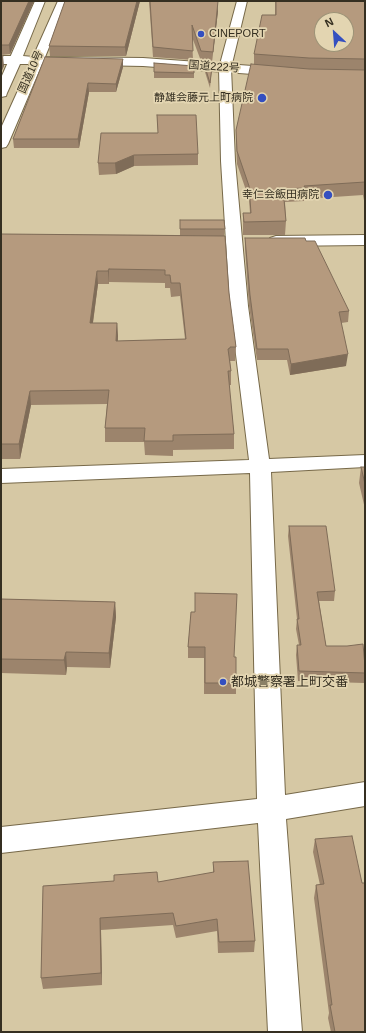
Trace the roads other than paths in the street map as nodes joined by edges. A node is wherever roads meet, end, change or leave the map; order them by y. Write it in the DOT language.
graph roads {
  1 [pos="40,1"];
  2 [pos="63,1"];
  3 [pos="242,1"];
  4 [pos="1,60"];
  5 [pos="15,60"];
  6 [pos="36,60"];
  7 [pos="225,68"];
  8 [pos="293,74"];
  9 [pos="1,93"];
  10 [pos="1,144"];
  11 [pos="365,240"];
  12 [pos="240,242"];
  13 [pos="365,461"];
  14 [pos="260,466"];
  15 [pos="1,476"];
  16 [pos="365,794"];
  17 [pos="271,809"];
  18 [pos="1,840"];
  19 [pos="285,1032"];
  1 -- 5 [label="main road, 国道10号"];
  2 -- 6 [label="main road, 国道10号"];
  3 -- 7 [label="main road"];
  4 -- 5 [label="main road, 国道222号"];
  5 -- 6 [label="main road, 国道222号"];
  5 -- 9 [label="main road, 国道10号"];
  6 -- 7 [label="main road, 国道222号"];
  6 -- 10 [label="main road, 国道10号"];
  7 -- 8 [label="main road, 国道222号"];
  7 -- 12 [label="main road"];
  11 -- 12 [label="main road"];
  12 -- 14 [label="main road"];
  13 -- 14 [label="main road"];
  14 -- 15 [label="main road"];
  14 -- 17 [label="main road"];
  16 -- 17 [label="main road"];
  17 -- 18 [label="main road"];
  17 -- 19 [label="main road"];
}
